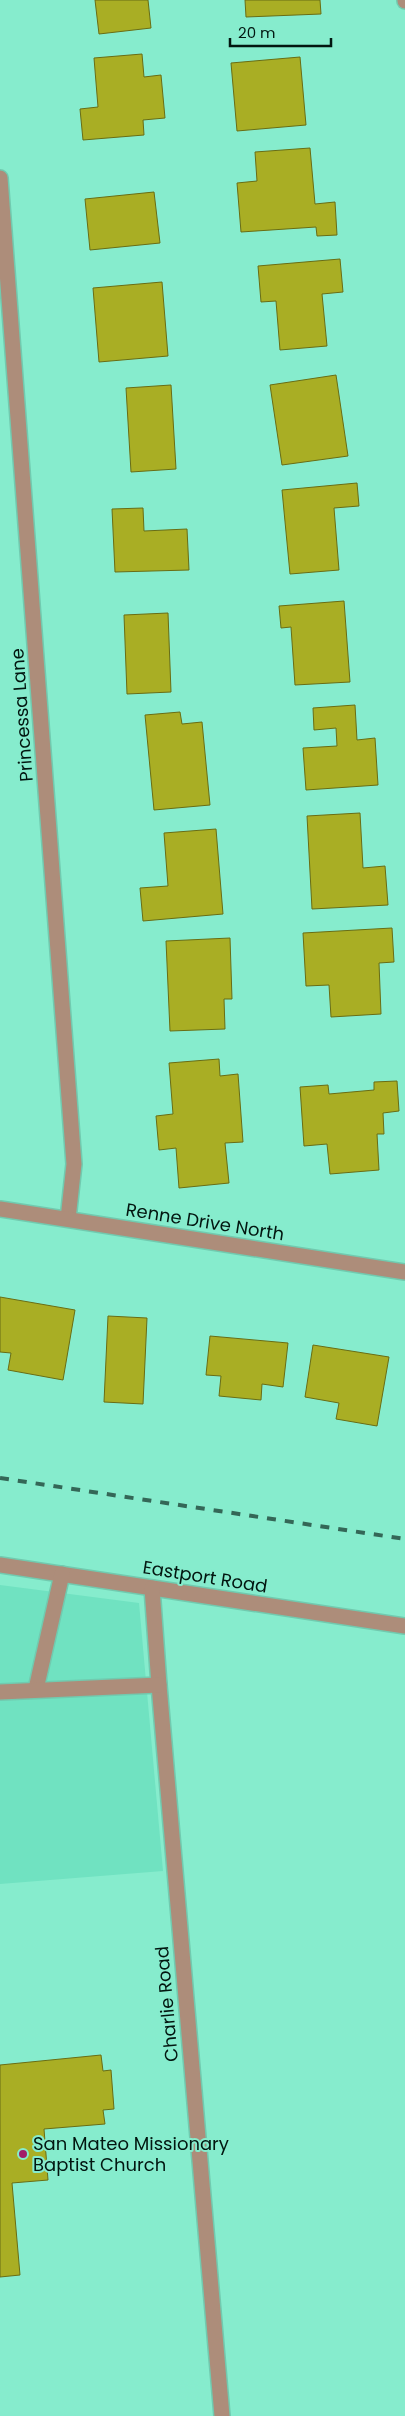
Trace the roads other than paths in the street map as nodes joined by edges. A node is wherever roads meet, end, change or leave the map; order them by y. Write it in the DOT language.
graph roads {
  1 [pos="0,178"];
  2 [pos="0,1209"];
  3 [pos="68,1220"];
  4 [pos="405,1272"];
  5 [pos="0,1564"];
  6 [pos="62,1574"];
  7 [pos="152,1588"];
  8 [pos="405,1626"];
  9 [pos="159,1685"];
  10 [pos="36,1689"];
  11 [pos="0,1692"];
  12 [pos="222,2416"];
  1 -- 3 [label="street, Princessa Lane"];
  2 -- 3 [label="street, Renne Drive North"];
  3 -- 4 [label="street, Renne Drive North"];
  5 -- 6 [label="street, Eastport Road"];
  6 -- 7 [label="street, Eastport Road"];
  6 -- 10 [label="street"];
  7 -- 8 [label="street, Eastport Road"];
  7 -- 9 [label="street, Charlie Road"];
  9 -- 10 [label="street"];
  9 -- 12 [label="street, Charlie Road"];
  10 -- 11 [label="street"];
}
